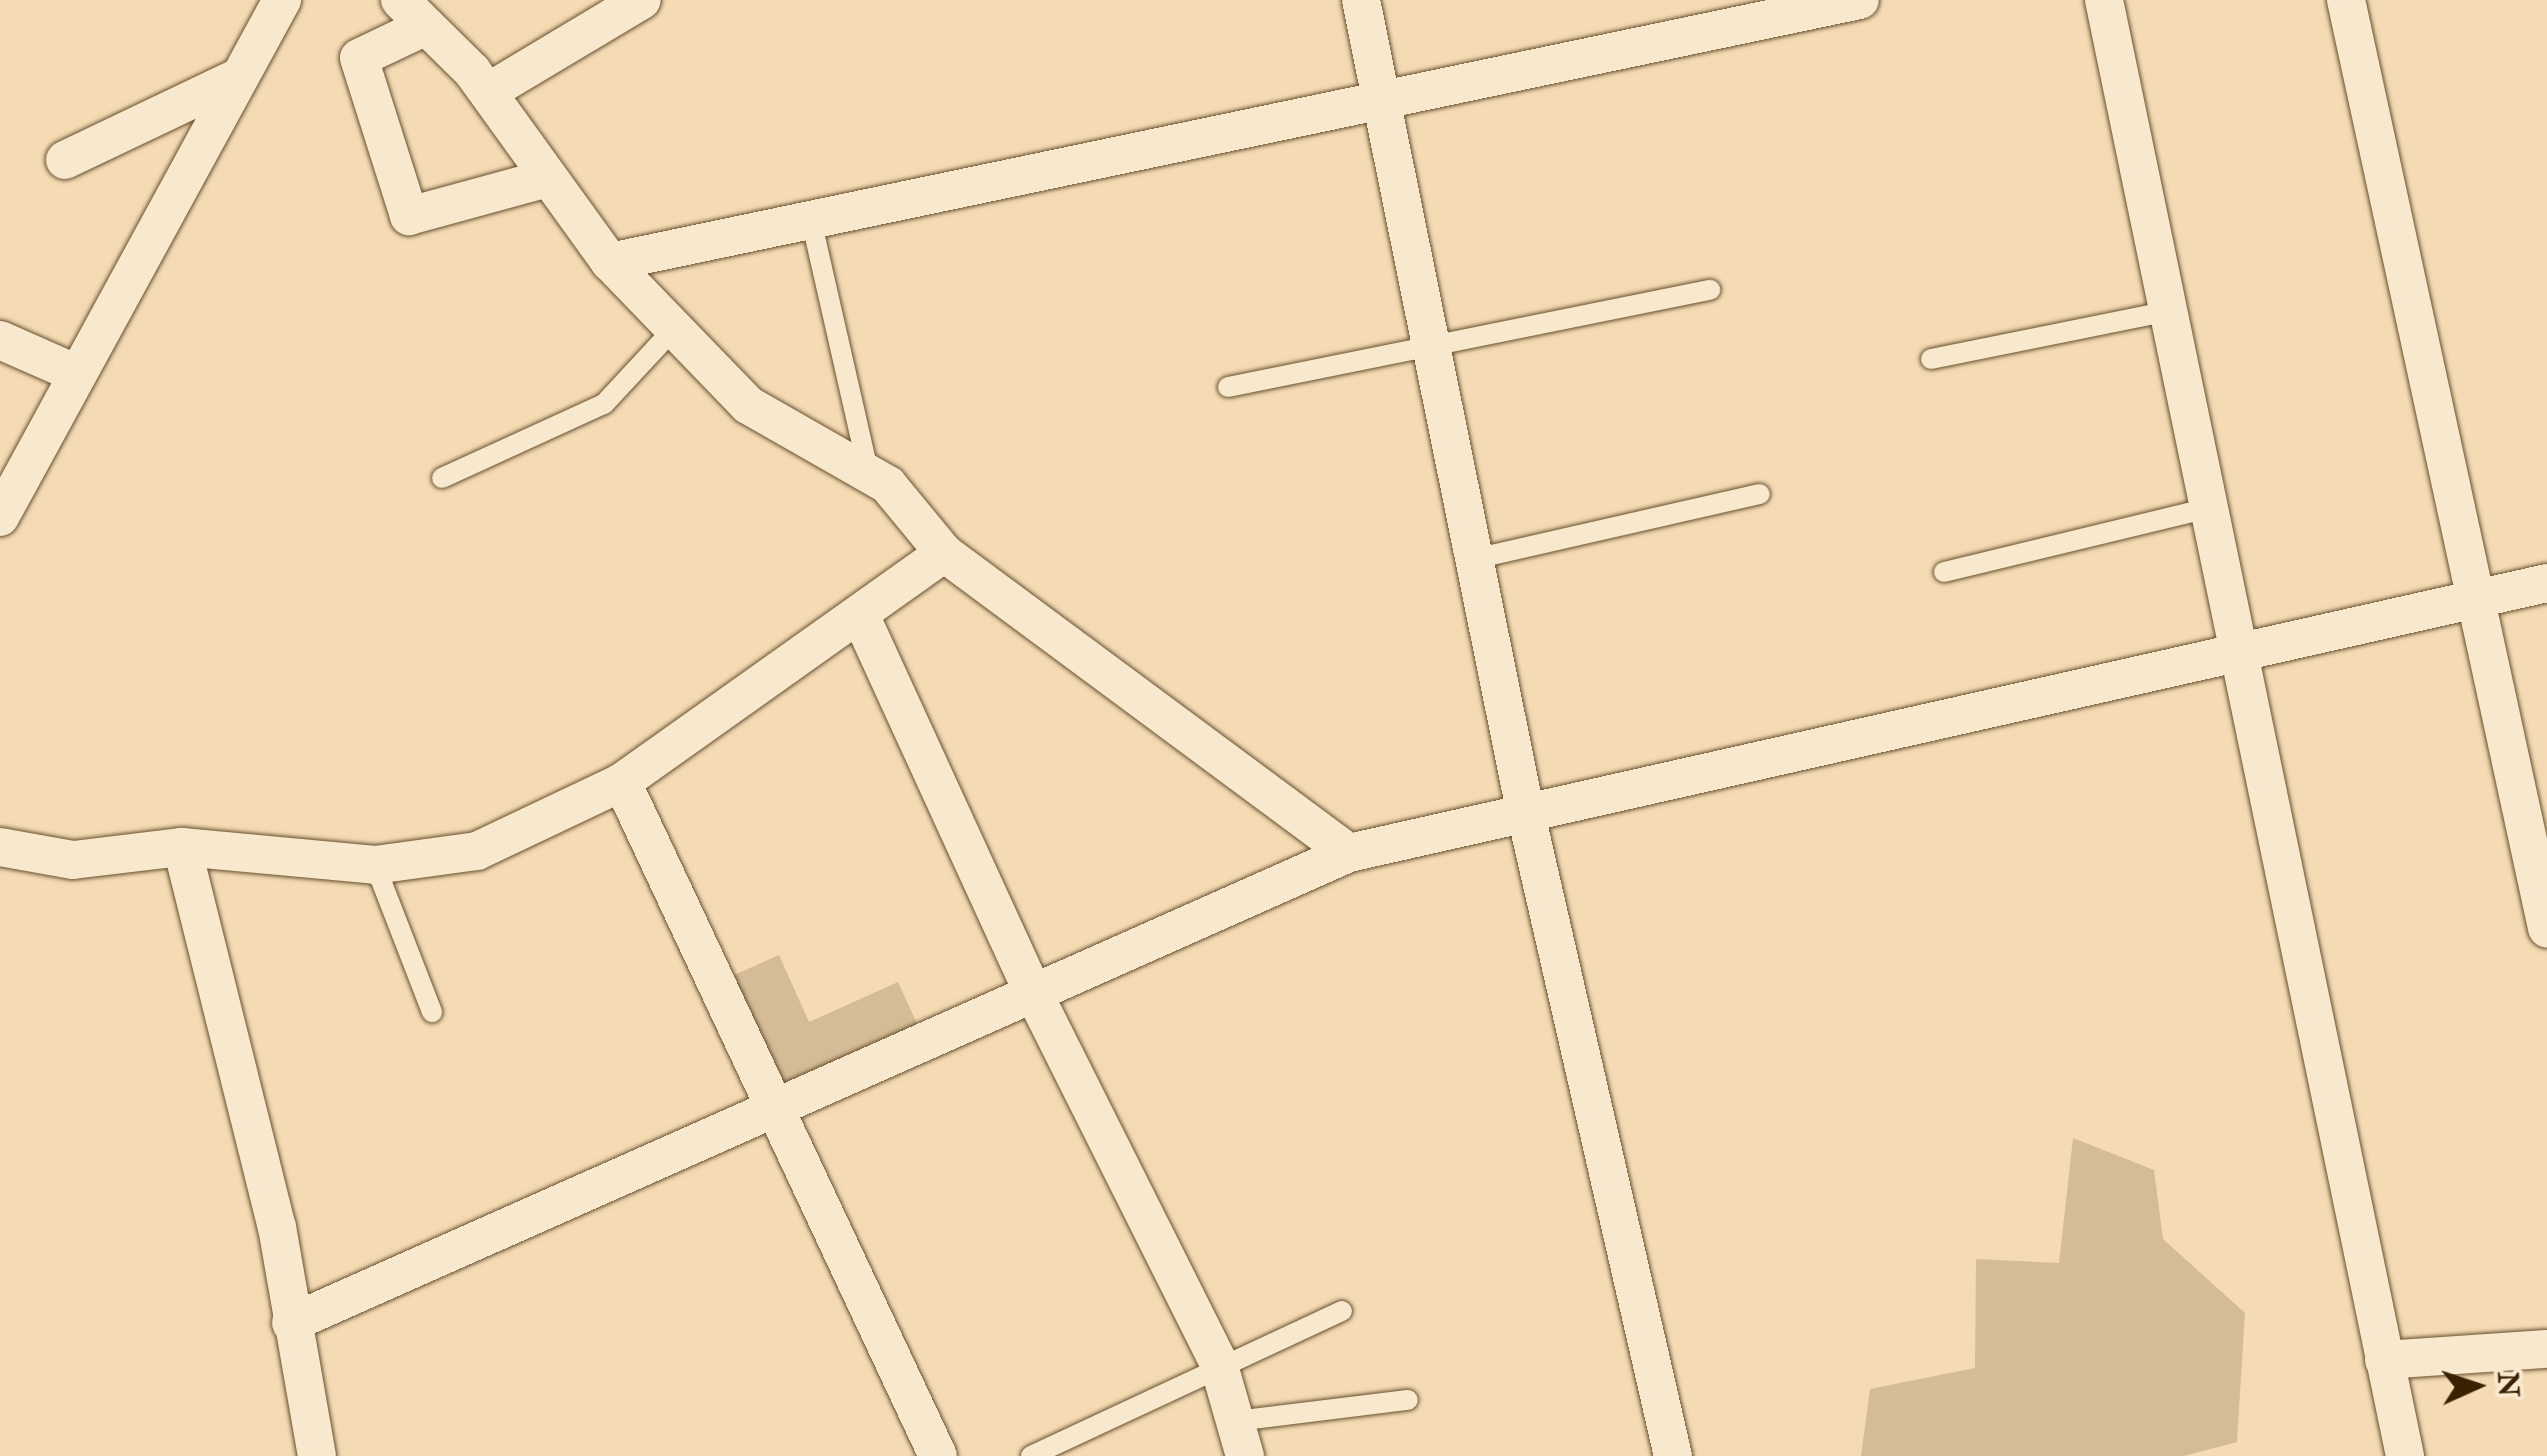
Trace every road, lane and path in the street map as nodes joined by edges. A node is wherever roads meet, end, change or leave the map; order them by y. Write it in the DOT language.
graph roads {
  1 [pos="282,0"];
  2 [pos="642,0"];
  3 [pos="1361,0"];
  4 [pos="1860,0"];
  5 [pos="2104,0"];
  6 [pos="2346,0"];
  7 [pos="413,13"];
  8 [pos="239,77"];
  9 [pos="488,92"];
  10 [pos="1381,96"];
  11 [pos="65,160"];
  12 [pos="548,178"];
  13 [pos="810,214"];
  14 [pos="610,262"];
  15 [pos="1710,290"];
  16 [pos="2168,311"];
  17 [pos="672,332"];
  18 [pos="0,340"];
  19 [pos="1432,347"];
  20 [pos="1931,358"];
  21 [pos="77,374"];
  22 [pos="1228,388"];
  23 [pos="868,471"];
  24 [pos="442,478"];
  25 [pos="1760,494"];
  26 [pos="2208,508"];
  27 [pos="0,516"];
  28 [pos="944,554"];
  29 [pos="1474,559"];
  30 [pos="1944,572"];
  31 [pos="2547,582"];
  32 [pos="2479,598"];
  33 [pos="861,618"];
  34 [pos="2242,658"];
  35 [pos="622,782"];
  36 [pos="1525,810"];
  37 [pos="182,846"];
  38 [pos="0,847"];
  39 [pos="1350,853"];
  40 [pos="376,865"];
  41 [pos="2547,928"];
  42 [pos="1034,994"];
  43 [pos="432,1012"];
  44 [pos="773,1116"];
  45 [pos="1342,1311"];
  46 [pos="291,1323"];
  47 [pos="2547,1349"];
  48 [pos="2384,1360"];
  49 [pos="1218,1362"];
  50 [pos="1408,1400"];
  51 [pos="1241,1438"];
  52 [pos="317,1456"];
  53 [pos="938,1456"];
  54 [pos="1032,1456"];
  55 [pos="1673,1456"];
  56 [pos="2404,1456"];
  1 -- 8 [label="street"];
  2 -- 9 [label="street"];
  3 -- 10 [label="street"];
  4 -- 10 [label="street"];
  5 -- 16 [label="street"];
  6 -- 32 [label="street"];
  7 -- 9 [label="street"];
  7 -- 12 [label="street"];
  8 -- 11 [label="street"];
  8 -- 21 [label="street"];
  9 -- 12 [label="street"];
  10 -- 13 [label="street"];
  10 -- 19 [label="street"];
  12 -- 14 [label="street"];
  13 -- 14 [label="street"];
  13 -- 23 [label="lane"];
  14 -- 17 [label="street"];
  15 -- 19 [label="lane"];
  16 -- 20 [label="lane"];
  16 -- 26 [label="street"];
  17 -- 23 [label="street"];
  17 -- 24 [label="lane"];
  18 -- 21 [label="street"];
  19 -- 22 [label="lane"];
  19 -- 29 [label="street"];
  21 -- 27 [label="street"];
  23 -- 28 [label="street"];
  25 -- 29 [label="lane"];
  26 -- 30 [label="lane"];
  26 -- 34 [label="street"];
  28 -- 33 [label="street"];
  28 -- 39 [label="street"];
  29 -- 36 [label="street"];
  31 -- 32 [label="street"];
  32 -- 34 [label="street"];
  32 -- 41 [label="street"];
  33 -- 35 [label="street"];
  33 -- 42 [label="street"];
  34 -- 36 [label="street"];
  34 -- 48 [label="street"];
  35 -- 40 [label="street"];
  35 -- 44 [label="street"];
  36 -- 39 [label="street"];
  36 -- 55 [label="street"];
  37 -- 38 [label="street"];
  37 -- 40 [label="street"];
  37 -- 46 [label="street"];
  39 -- 42 [label="street"];
  40 -- 43 [label="lane"];
  42 -- 44 [label="street"];
  42 -- 49 [label="street"];
  44 -- 46 [label="street"];
  44 -- 53 [label="street"];
  45 -- 49 [label="lane"];
  46 -- 52 [label="street"];
  47 -- 48 [label="street"];
  48 -- 56 [label="street"];
  49 -- 51 [label="street"];
  49 -- 54 [label="lane"];
  50 -- 51 [label="lane"];
}
